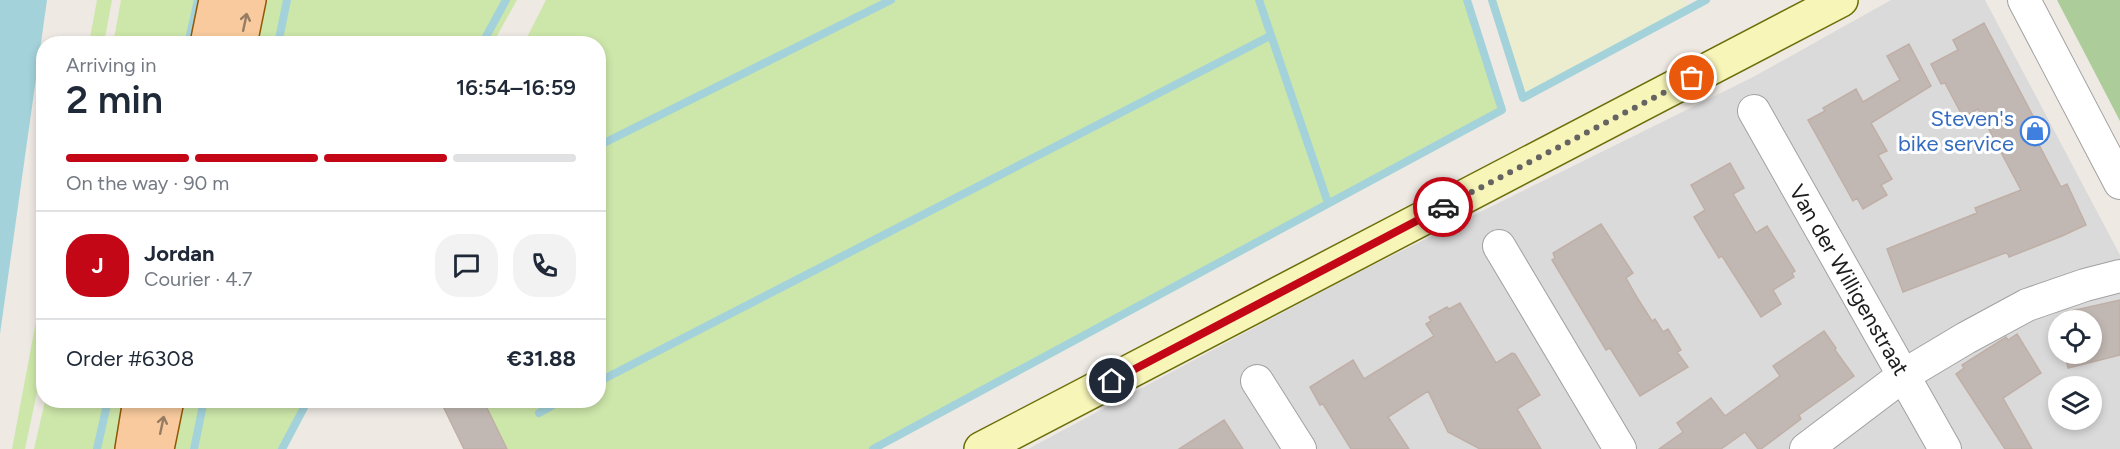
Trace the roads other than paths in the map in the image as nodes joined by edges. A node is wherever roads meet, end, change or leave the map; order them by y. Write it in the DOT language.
graph roads {
  1 [pos="216,0"];
  2 [pos="249,0"];
  3 [pos="1841,0"];
  4 [pos="2024,0"];
  5 [pos="209,36"];
  6 [pos="242,36"];
  7 [pos="1754,111"];
  8 [pos="2120,183"];
  9 [pos="1499,246"];
  10 [pos="2120,276"];
  11 [pos="1904,375"];
  12 [pos="1257,381"];
  13 [pos="139,408"];
  14 [pos="165,408"];
  15 [pos="132,449"];
  16 [pos="157,449"];
  17 [pos="981,449"];
  18 [pos="1300,449"];
  19 [pos="1620,449"];
  20 [pos="1806,449"];
  21 [pos="1945,449"];
  1 -- 5 [label="main road"];
  6 -- 2 [label="main road, one-way"];
  3 -- 17 [label="street"];
  4 -- 8 [label="street"];
  7 -- 11 [label="street, Van der Willigenstraat"];
  9 -- 19 [label="street"];
  10 -- 11 [label="street"];
  11 -- 20 [label="street"];
  11 -- 21 [label="street, Van der Willigenstraat"];
  12 -- 18 [label="street"];
  13 -- 15 [label="main road"];
  16 -- 14 [label="main road, one-way"];
}
